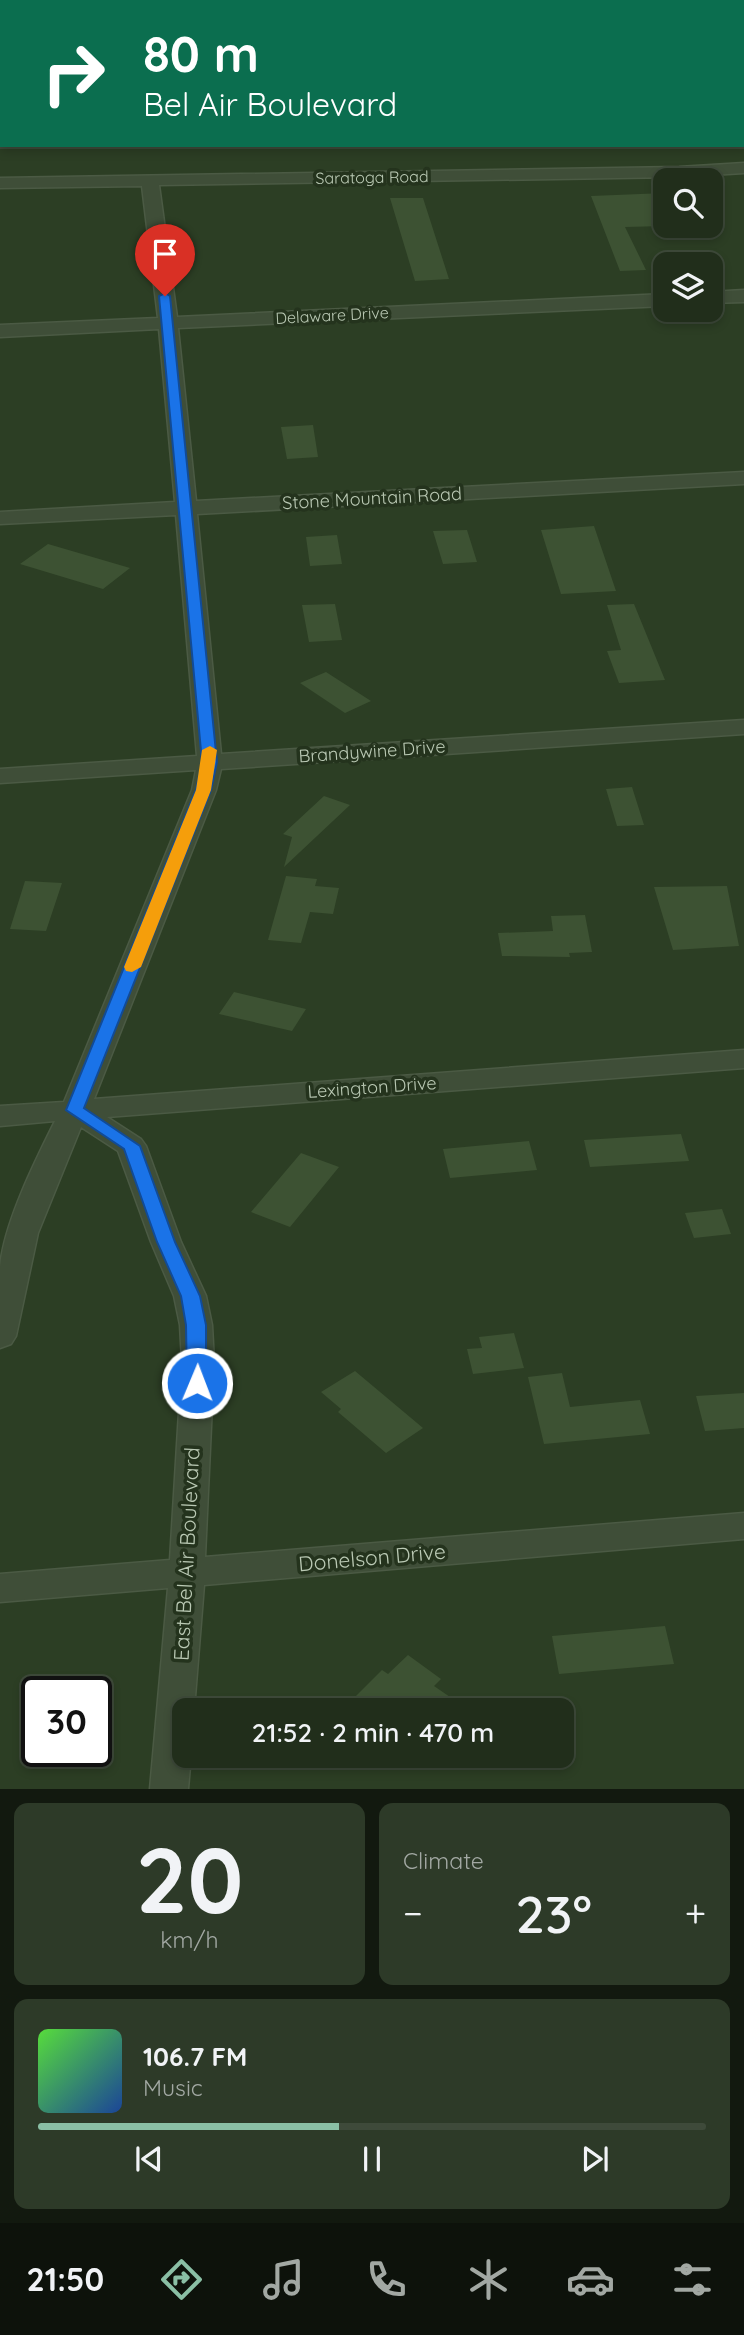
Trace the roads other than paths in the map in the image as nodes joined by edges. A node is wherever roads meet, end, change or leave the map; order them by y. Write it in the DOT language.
graph roads {
  1 [pos="744,168"];
  2 [pos="150,181"];
  3 [pos="0,183"];
  4 [pos="744,296"];
  5 [pos="723,297"];
  6 [pos="653,301"];
  7 [pos="168,323"];
  8 [pos="0,331"];
  9 [pos="744,478"];
  10 [pos="187,508"];
  11 [pos="0,518"];
  12 [pos="744,727"];
  13 [pos="210,762"];
  14 [pos="0,776"];
  15 [pos="744,1059"];
  16 [pos="75,1110"];
  17 [pos="0,1116"];
  18 [pos="0,1336"];
  19 [pos="744,1526"];
  20 [pos="187,1572"];
  21 [pos="0,1588"];
  22 [pos="169,1789"];
  1 -- 2 [label="street, Saratoga Road"];
  2 -- 3 [label="street, Saratoga Road"];
  2 -- 7 [label="street"];
  4 -- 5 [label="street"];
  6 -- 7 [label="street, Delaware Drive"];
  7 -- 8 [label="street, Delaware Drive"];
  7 -- 10 [label="street"];
  9 -- 10 [label="street, Stone Mountain Road"];
  10 -- 11 [label="street, Stone Mountain Road"];
  10 -- 13 [label="street"];
  12 -- 13 [label="street, Brandywine Drive"];
  13 -- 14 [label="street, Brandywine Drive"];
  13 -- 16 [label="street"];
  15 -- 16 [label="street, Lexington Drive"];
  16 -- 17 [label="street, Lexington Drive"];
  16 -- 18 [label="street"];
  16 -- 20 [label="street, East Bel Air Boulevard"];
  19 -- 20 [label="street, Donelson Drive"];
  20 -- 21 [label="street, Donelson Drive"];
  20 -- 22 [label="street, East Bel Air Boulevard"];
}
